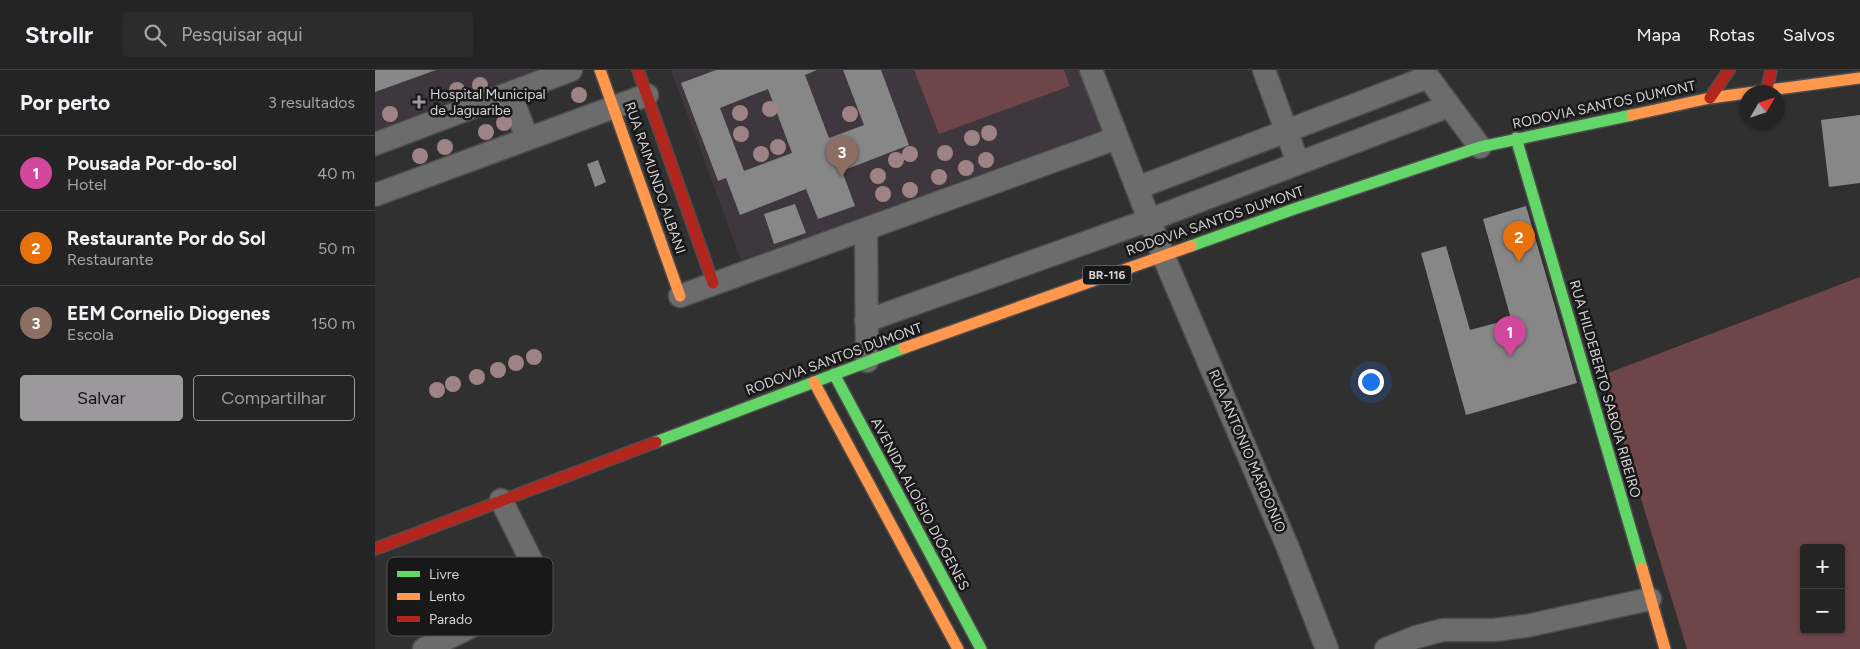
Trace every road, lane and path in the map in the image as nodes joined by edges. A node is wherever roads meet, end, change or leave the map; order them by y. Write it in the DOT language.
graph roads {
  1 [pos="571,70"];
  2 [pos="600,70"];
  3 [pos="637,70"];
  4 [pos="1091,70"];
  5 [pos="1264,70"];
  6 [pos="1729,70"];
  7 [pos="1771,70"];
  8 [pos="1427,74"];
  9 [pos="1860,78"];
  10 [pos="1768,85"];
  11 [pos="1785,85"];
  12 [pos="510,93"];
  13 [pos="1740,93"];
  14 [pos="647,94"];
  15 [pos="1710,98"];
  16 [pos="614,106"];
  17 [pos="1449,106"];
  18 [pos="1287,131"];
  19 [pos="527,138"];
  20 [pos="1117,138"];
  21 [pos="1517,138"];
  22 [pos="375,144"];
  23 [pos="1480,147"];
  24 [pos="1298,163"];
  25 [pos="1137,188"];
  26 [pos="375,195"];
  27 [pos="1149,220"];
  28 [pos="867,230"];
  29 [pos="1163,255"];
  30 [pos="713,283"];
  31 [pos="680,296"];
  32 [pos="866,321"];
  33 [pos="867,362"];
  34 [pos="834,374"];
  35 [pos="814,382"];
  36 [pos="501,500"];
  37 [pos="375,549"];
  38 [pos="530,557"];
  39 [pos="1650,599"];
  40 [pos="453,636"];
  41 [pos="435,647"];
  42 [pos="958,649"];
  43 [pos="981,649"];
  44 [pos="1327,649"];
  45 [pos="1386,649"];
  46 [pos="1665,649"];
  1 -- 12 [label="street"];
  2 -- 16 [label="main road, RUA RAIMUNDO ALBANI"];
  3 -- 14 [label="main road, RUA RAIMUNDO ALBANI"];
  4 -- 20 [label="street, RUA ANTONIO MARDONIO"];
  5 -- 18 [label="street"];
  6 -- 15 [label="main road"];
  7 -- 10 [label="main road"];
  8 -- 17 [label="street"];
  8 -- 18 [label="street"];
  9 -- 11 [label="main road, RODOVIA SANTOS DUMONT / BR-116"];
  12 -- 19 [label="street"];
  12 -- 22 [label="street"];
  13 -- 15 [label="main road, RODOVIA SANTOS DUMONT / BR-116"];
  14 -- 16 [label="street"];
  14 -- 30 [label="main road, RUA RAIMUNDO ALBANI"];
  15 -- 21 [label="main road, RODOVIA SANTOS DUMONT / BR-116"];
  16 -- 19 [label="street"];
  16 -- 31 [label="main road, RUA RAIMUNDO ALBANI"];
  17 -- 23 [label="street"];
  17 -- 24 [label="street"];
  18 -- 24 [label="street"];
  18 -- 25 [label="street"];
  19 -- 26 [label="street"];
  20 -- 25 [label="street, RUA ANTONIO MARDONIO"];
  20 -- 28 [label="street"];
  21 -- 23 [label="main road, RODOVIA SANTOS DUMONT / BR-116"];
  21 -- 39 [label="main road, RUA HILDEBERTO SABOIA RIBEIRO"];
  23 -- 29 [label="main road, RODOVIA SANTOS DUMONT / BR-116"];
  24 -- 27 [label="street"];
  25 -- 27 [label="street, RUA ANTONIO MARDONIO"];
  27 -- 29 [label="street, RUA ANTONIO MARDONIO"];
  27 -- 32 [label="street"];
  28 -- 30 [label="street"];
  28 -- 32 [label="street"];
  29 -- 33 [label="main road, RODOVIA SANTOS DUMONT / BR-116"];
  29 -- 44 [label="street, RUA ANTONIO MARDONIO"];
  30 -- 31 [label="street"];
  32 -- 33 [label="street"];
  33 -- 34 [label="main road, RODOVIA SANTOS DUMONT / BR-116"];
  34 -- 35 [label="main road, RODOVIA SANTOS DUMONT / BR-116"];
  34 -- 43 [label="main road, AVENIDA ALOÍSIO DIÓGENES"];
  35 -- 36 [label="main road, RODOVIA SANTOS DUMONT / BR-116"];
  35 -- 42 [label="main road"];
  36 -- 37 [label="main road, RODOVIA SANTOS DUMONT / BR-116"];
  36 -- 38 [label="street"];
  39 -- 45 [label="street"];
  39 -- 46 [label="main road, RUA HILDEBERTO SABOIA RIBEIRO"];
  40 -- 41 [label="street"];
}
